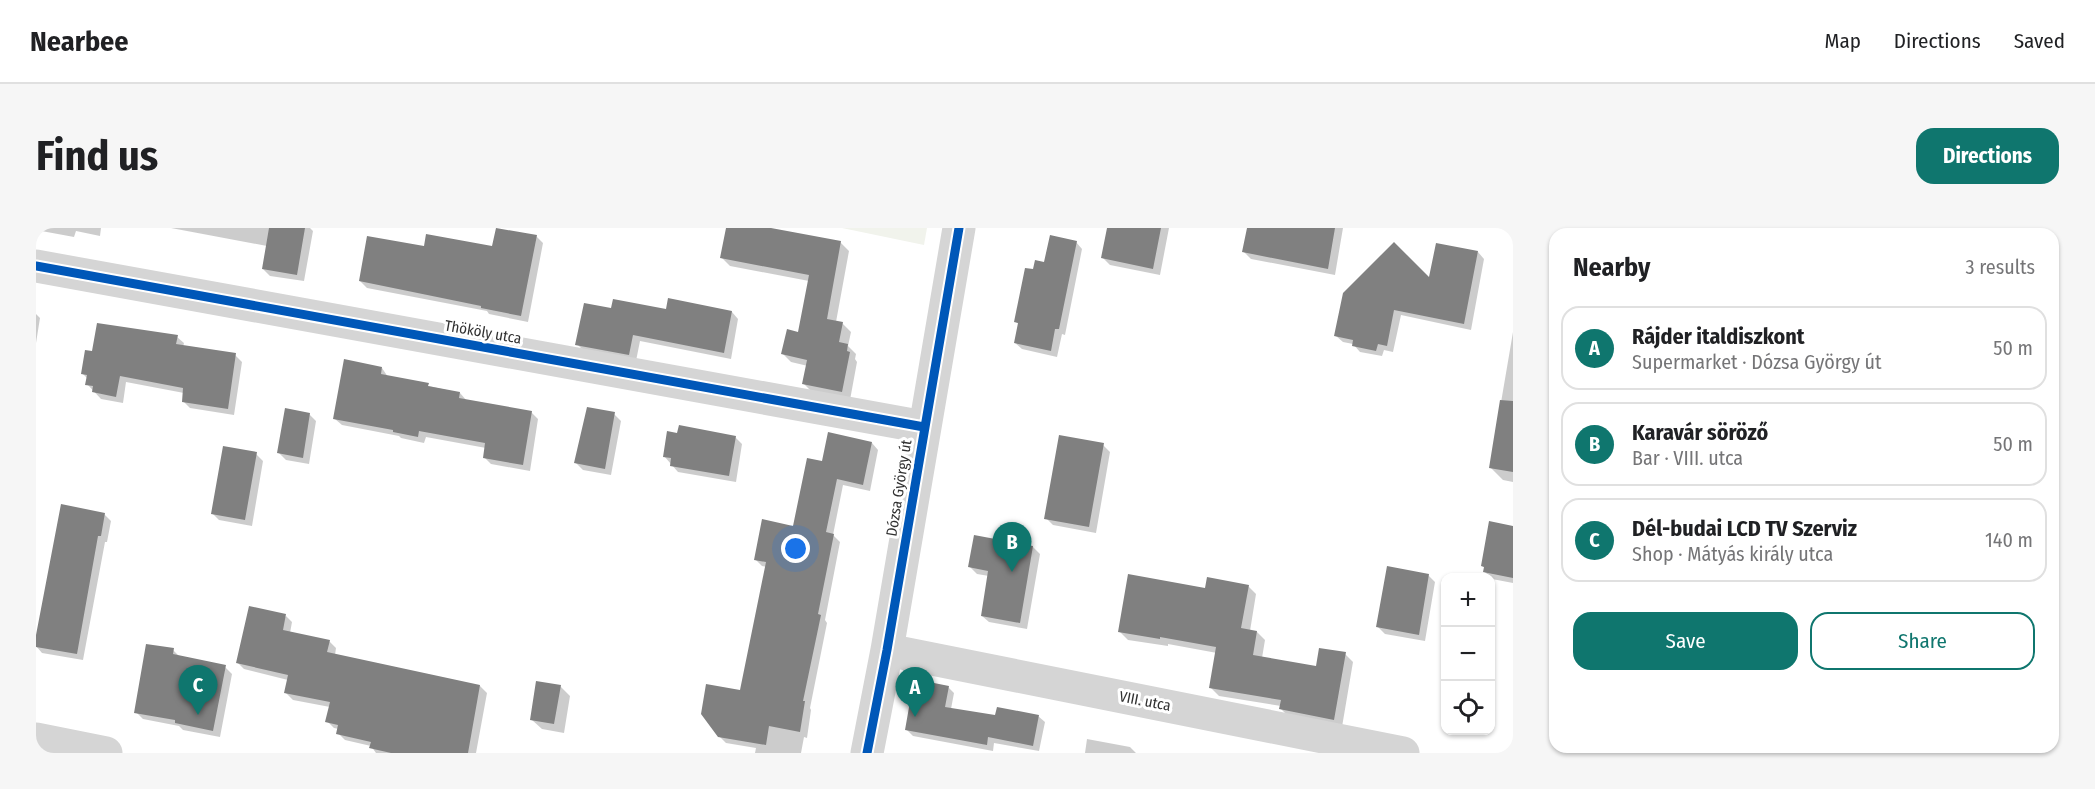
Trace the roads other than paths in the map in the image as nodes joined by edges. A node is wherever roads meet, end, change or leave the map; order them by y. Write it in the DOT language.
graph roads {
  1 [pos="958,228"];
  2 [pos="36,266"];
  3 [pos="924,427"];
  4 [pos="888,650"];
  5 [pos="36,739"];
  6 [pos="106,753"];
  7 [pos="867,753"];
  8 [pos="1403,753"];
  1 -- 3 [label="street, Dózsa György út"];
  2 -- 3 [label="street, Thököly utca"];
  3 -- 4 [label="street, Dózsa György út"];
  4 -- 7 [label="street, Dózsa György út"];
  4 -- 8 [label="street, VIII. utca"];
  5 -- 6 [label="street"];
}
